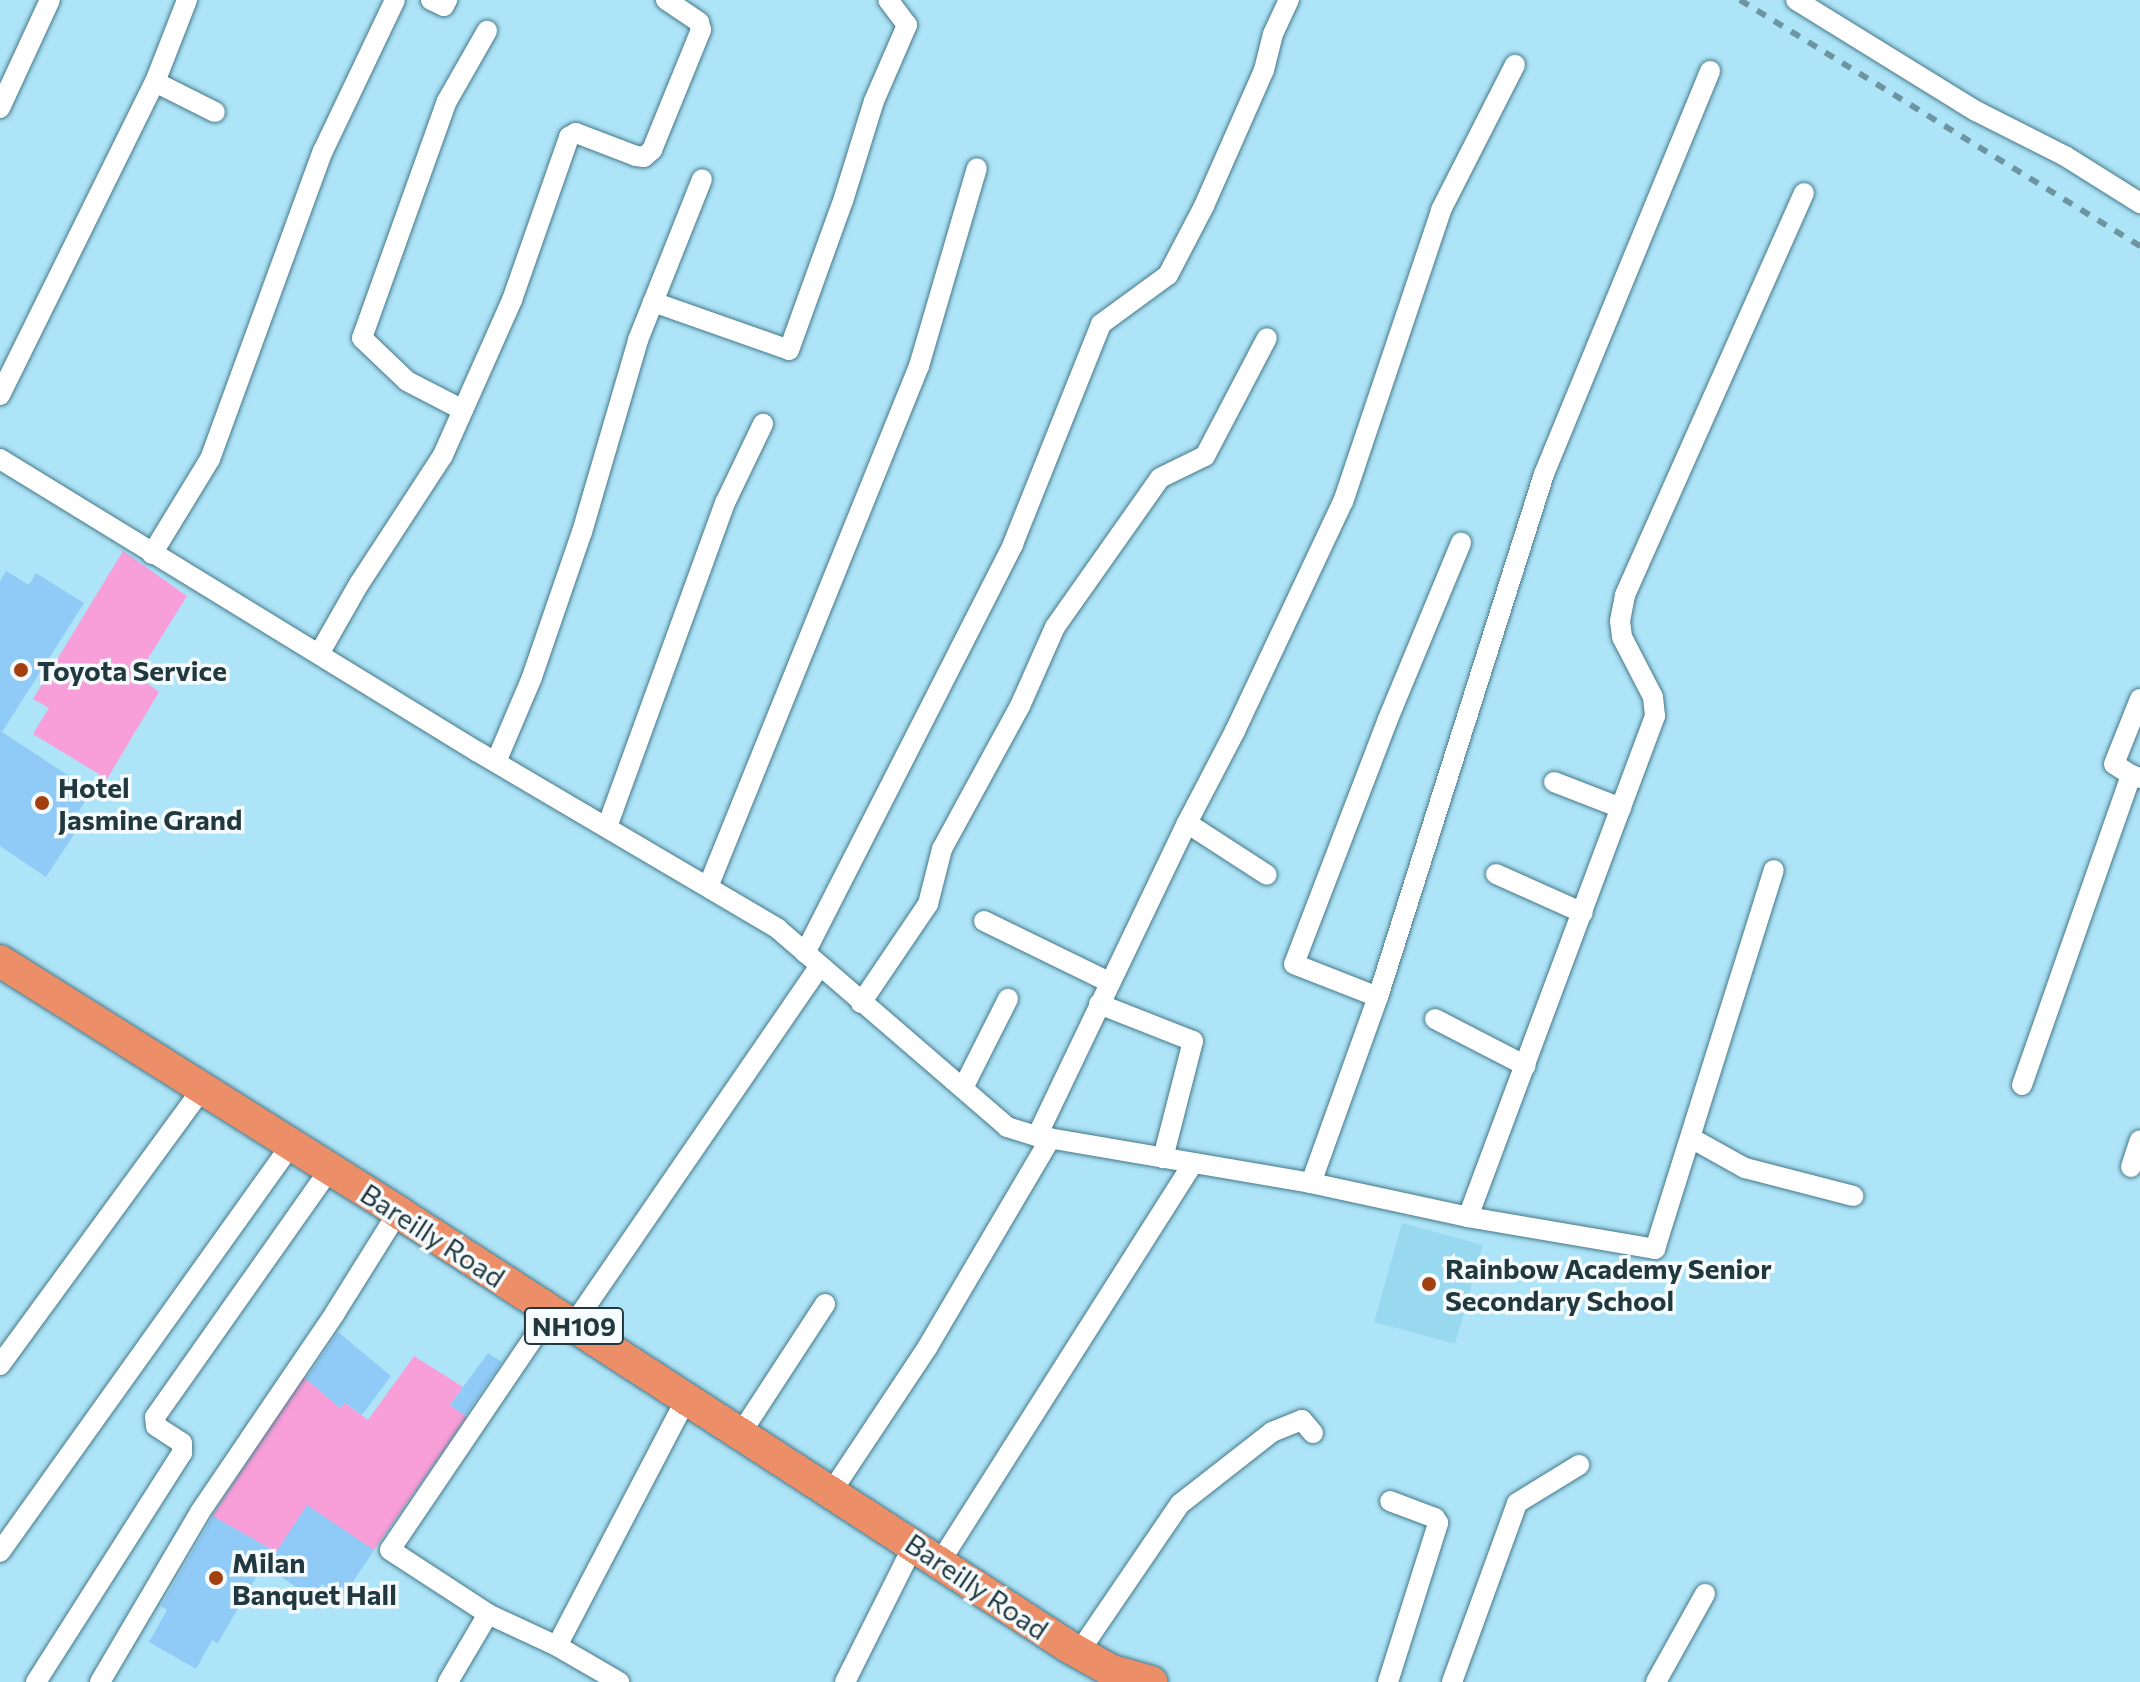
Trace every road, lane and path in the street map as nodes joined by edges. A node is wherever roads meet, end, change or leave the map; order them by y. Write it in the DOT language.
graph roads {
  1 [pos="50,0"];
  2 [pos="187,0"];
  3 [pos="395,0"];
  4 [pos="431,0"];
  5 [pos="447,0"];
  6 [pos="666,0"];
  7 [pos="888,0"];
  8 [pos="1289,0"];
  9 [pos="1796,0"];
  10 [pos="487,31"];
  11 [pos="1515,65"];
  12 [pos="1710,71"];
  13 [pos="155,82"];
  14 [pos="0,108"];
  15 [pos="215,112"];
  16 [pos="977,168"];
  17 [pos="702,179"];
  18 [pos="1804,193"];
  19 [pos="2140,203"];
  20 [pos="653,302"];
  21 [pos="1267,338"];
  22 [pos="0,395"];
  23 [pos="463,410"];
  24 [pos="763,424"];
  25 [pos="0,459"];
  26 [pos="1461,543"];
  27 [pos="152,554"];
  28 [pos="319,654"];
  29 [pos="2140,699"];
  30 [pos="496,762"];
  31 [pos="2135,776"];
  32 [pos="1554,782"];
  33 [pos="1621,808"];
  34 [pos="1187,823"];
  35 [pos="607,827"];
  36 [pos="1774,870"];
  37 [pos="1496,874"];
  38 [pos="1267,875"];
  39 [pos="708,887"];
  40 [pos="1583,913"];
  41 [pos="984,921"];
  42 [pos="812,960"];
  43 [pos="0,961"];
  44 [pos="1109,982"];
  45 [pos="1378,997"];
  46 [pos="1008,999"];
  47 [pos="861,1003"];
  48 [pos="1099,1004"];
  49 [pos="1435,1019"];
  50 [pos="1526,1066"];
  51 [pos="2022,1085"];
  52 [pos="963,1088"];
  53 [pos="201,1090"];
  54 [pos="1043,1137"];
  55 [pos="1691,1138"];
  56 [pos="2140,1140"];
  57 [pos="291,1145"];
  58 [pos="1163,1158"];
  59 [pos="1193,1164"];
  60 [pos="2131,1167"];
  61 [pos="330,1169"];
  62 [pos="1311,1183"];
  63 [pos="1853,1196"];
  64 [pos="398,1212"];
  65 [pos="1468,1217"];
  66 [pos="825,1304"];
  67 [pos="562,1318"];
  68 [pos="0,1365"];
  69 [pos="686,1399"];
  70 [pos="741,1433"];
  71 [pos="1313,1433"];
  72 [pos="1579,1465"];
  73 [pos="832,1491"];
  74 [pos="1390,1501"];
  75 [pos="0,1552"];
  76 [pos="927,1553"];
  77 [pos="1705,1594"];
  78 [pos="488,1614"];
  79 [pos="557,1646"];
  80 [pos="1079,1652"];
  81 [pos="607,1679"];
  82 [pos="36,1682"];
  83 [pos="100,1682"];
  84 [pos="448,1682"];
  85 [pos="845,1682"];
  86 [pos="1151,1682"];
  87 [pos="1388,1682"];
  88 [pos="1452,1682"];
  89 [pos="1656,1682"];
  1 -- 14 [label="street"];
  2 -- 13 [label="street"];
  3 -- 27 [label="street"];
  4 -- 5 [label="street"];
  6 -- 23 [label="street"];
  7 -- 20 [label="street"];
  8 -- 42 [label="street"];
  9 -- 19 [label="street"];
  10 -- 23 [label="street"];
  11 -- 34 [label="street"];
  12 -- 45 [label="street"];
  13 -- 15 [label="street"];
  13 -- 22 [label="street"];
  16 -- 39 [label="street"];
  17 -- 20 [label="street"];
  18 -- 33 [label="street"];
  20 -- 30 [label="street"];
  21 -- 47 [label="street"];
  23 -- 28 [label="street"];
  24 -- 35 [label="street"];
  25 -- 27 [label="street"];
  26 -- 45 [label="street"];
  27 -- 28 [label="street"];
  28 -- 30 [label="street"];
  29 -- 31 [label="street"];
  30 -- 35 [label="street"];
  31 -- 51 [label="street"];
  32 -- 33 [label="street"];
  33 -- 40 [label="street"];
  34 -- 38 [label="street"];
  34 -- 44 [label="street"];
  35 -- 39 [label="street"];
  36 -- 55 [label="street"];
  37 -- 40 [label="street"];
  39 -- 42 [label="street"];
  40 -- 50 [label="street"];
  41 -- 44 [label="street"];
  42 -- 47 [label="street"];
  42 -- 67 [label="street"];
  43 -- 53 [label="highway, Bareilly Road / NH109"];
  44 -- 48 [label="street"];
  45 -- 62 [label="street"];
  46 -- 52 [label="street"];
  47 -- 52 [label="street"];
  48 -- 54 [label="street"];
  48 -- 58 [label="street"];
  49 -- 50 [label="street"];
  50 -- 65 [label="street"];
  52 -- 54 [label="street"];
  53 -- 57 [label="highway, Bareilly Road / NH109"];
  53 -- 68 [label="street"];
  54 -- 58 [label="street"];
  54 -- 73 [label="street"];
  55 -- 63 [label="street"];
  55 -- 65 [label="street"];
  56 -- 60 [label="street"];
  57 -- 61 [label="highway, Bareilly Road / NH109"];
  57 -- 75 [label="street"];
  58 -- 59 [label="street"];
  59 -- 62 [label="street"];
  59 -- 76 [label="street"];
  61 -- 64 [label="highway, Bareilly Road / NH109"];
  61 -- 82 [label="street"];
  62 -- 65 [label="street"];
  64 -- 67 [label="highway, Bareilly Road / NH109"];
  64 -- 83 [label="street"];
  66 -- 70 [label="street"];
  67 -- 69 [label="highway, Bareilly Road / NH109"];
  67 -- 78 [label="street"];
  69 -- 70 [label="highway, Bareilly Road / NH109"];
  69 -- 79 [label="street"];
  70 -- 73 [label="highway, Bareilly Road / NH109"];
  71 -- 80 [label="street"];
  72 -- 88 [label="street"];
  73 -- 76 [label="highway, Bareilly Road / NH109"];
  74 -- 87 [label="street"];
  76 -- 80 [label="highway, Bareilly Road / NH109"];
  76 -- 85 [label="street"];
  77 -- 89 [label="street"];
  78 -- 79 [label="street"];
  78 -- 84 [label="street"];
  79 -- 81 [label="street"];
  80 -- 86 [label="highway, Bareilly Road / NH109"];
}
